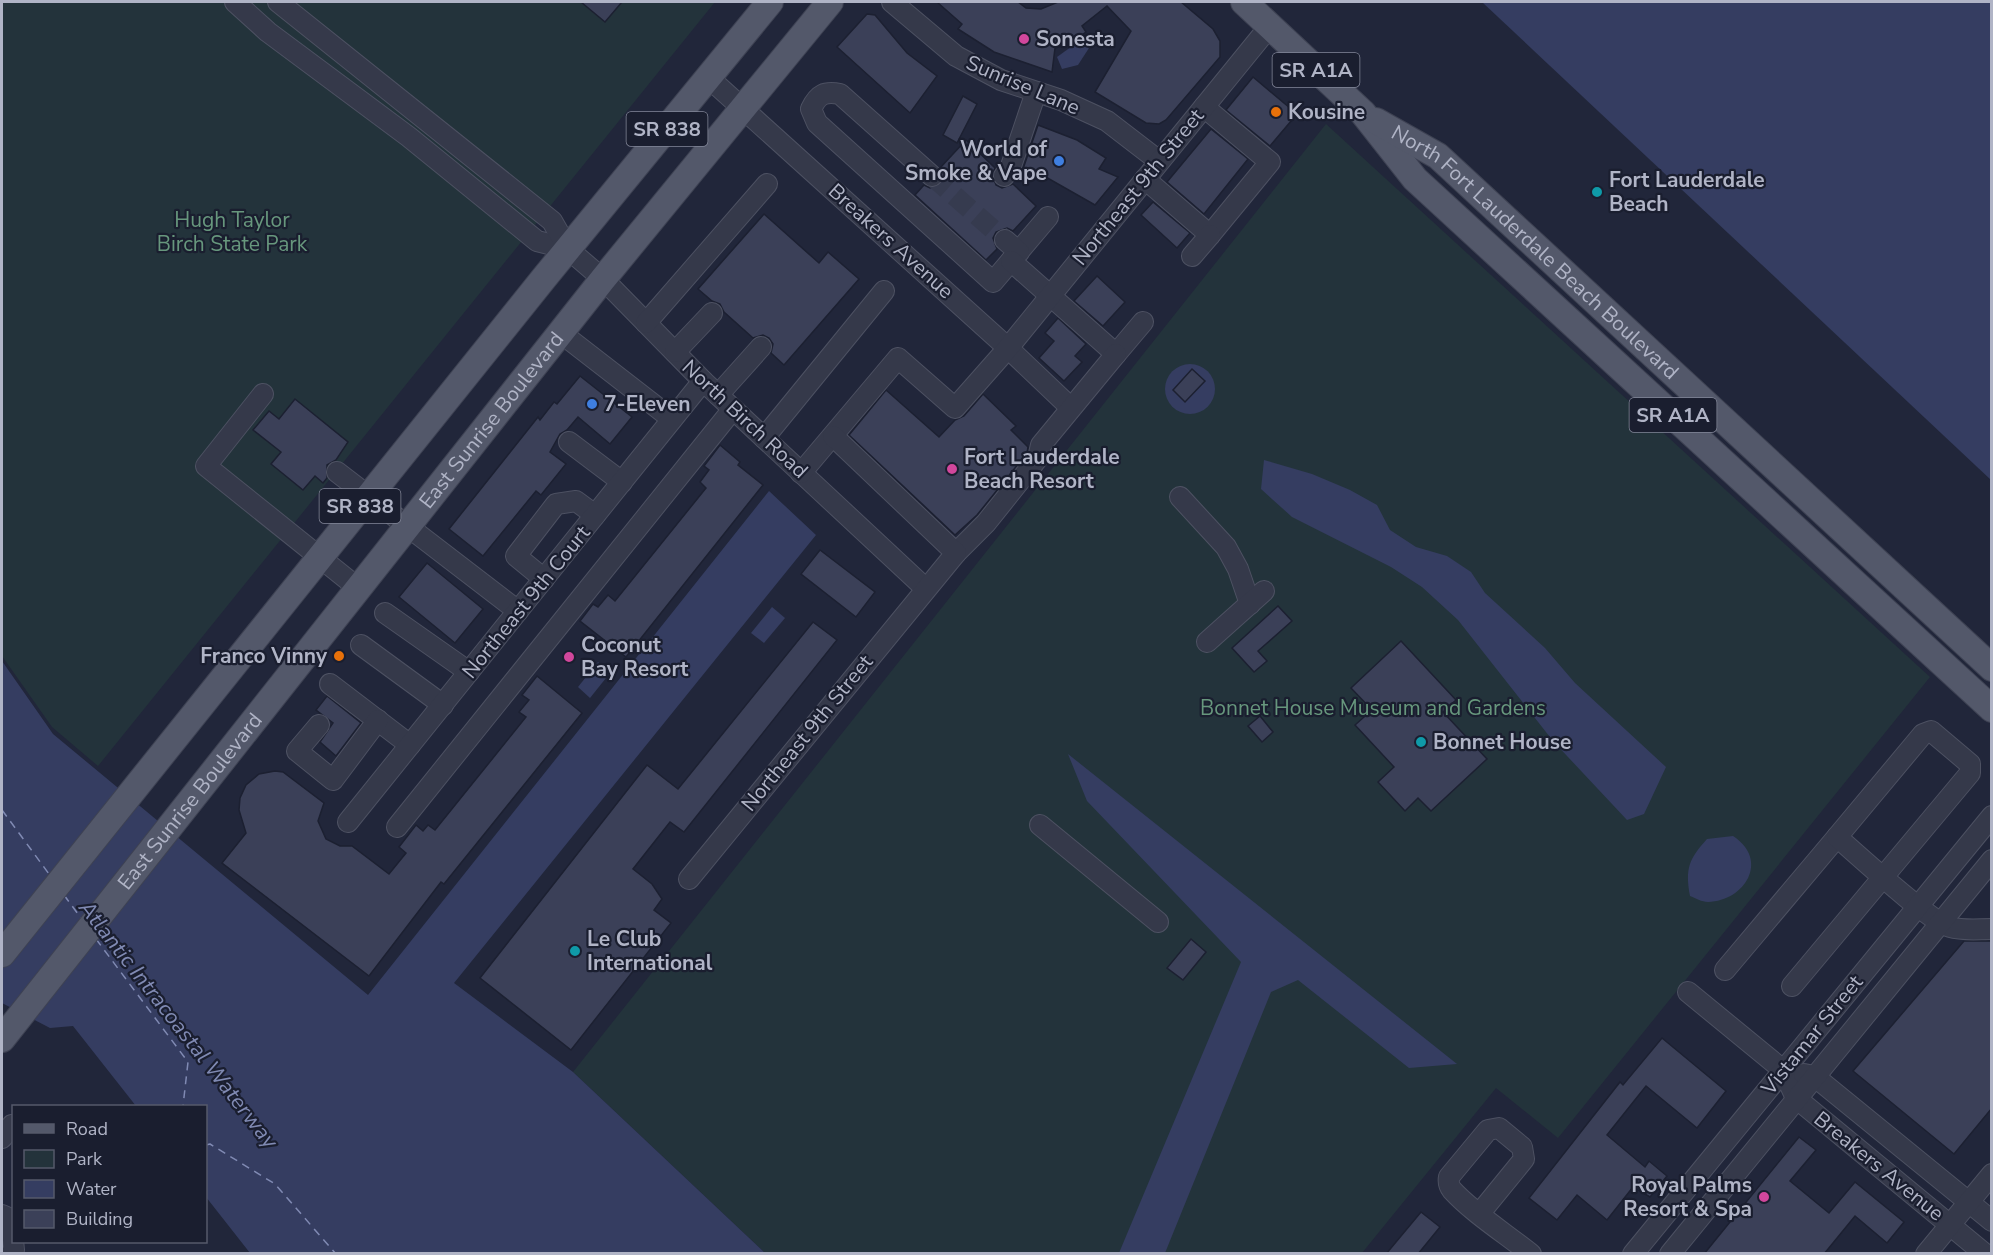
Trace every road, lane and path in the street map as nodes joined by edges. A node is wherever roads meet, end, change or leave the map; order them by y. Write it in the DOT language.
graph roads {
  1 [pos="235,2"];
  2 [pos="278,2"];
  3 [pos="770,2"];
  4 [pos="830,2"];
  5 [pos="892,2"];
  6 [pos="1244,2"];
  7 [pos="1269,27"];
  8 [pos="312,29"];
  9 [pos="291,50"];
  10 [pos="709,78"];
  11 [pos="1036,92"];
  12 [pos="403,100"];
  13 [pos="744,107"];
  14 [pos="1204,107"];
  15 [pos="1363,113"];
  16 [pos="387,121"];
  17 [pos="1159,161"];
  18 [pos="1004,176"];
  19 [pos="932,177"];
  20 [pos="1145,179"];
  21 [pos="767,184"];
  22 [pos="1048,217"];
  23 [pos="1210,235"];
  24 [pos="568,249"];
  25 [pos="1012,251"];
  26 [pos="1192,256"];
  27 [pos="603,279"];
  28 [pos="884,291"];
  29 [pos="1051,295"];
  30 [pos="712,313"];
  31 [pos="1143,322"];
  32 [pos="646,323"];
  33 [pos="561,333"];
  34 [pos="761,347"];
  35 [pos="1008,348"];
  36 [pos="675,352"];
  37 [pos="1116,354"];
  38 [pos="703,381"];
  39 [pos="263,394"];
  40 [pos="718,395"];
  41 [pos="1070,407"];
  42 [pos="733,409"];
  43 [pos="672,419"];
  44 [pos="832,436"];
  45 [pos="764,438"];
  46 [pos="569,442"];
  47 [pos="337,472"];
  48 [pos="801,473"];
  49 [pos="622,482"];
  50 [pos="368,496"];
  51 [pos="1180,497"];
  52 [pos="596,515"];
  53 [pos="407,527"];
  54 [pos="956,553"];
  55 [pos="319,557"];
  56 [pos="544,579"];
  57 [pos="358,588"];
  58 [pos="925,588"];
  59 [pos="518,611"];
  60 [pos="385,613"];
  61 [pos="1207,642"];
  62 [pos="361,645"];
  63 [pos="1992,668"];
  64 [pos="469,672"];
  65 [pos="330,684"];
  66 [pos="443,705"];
  67 [pos="1992,709"];
  68 [pos="378,720"];
  69 [pos="319,724"];
  70 [pos="411,745"];
  71 [pos="1992,816"];
  72 [pos="348,822"];
  73 [pos="1040,825"];
  74 [pos="397,827"];
  75 [pos="1837,837"];
  76 [pos="1971,841"];
  77 [pos="1992,858"];
  78 [pos="1884,876"];
  79 [pos="689,879"];
  80 [pos="1918,905"];
  81 [pos="1158,922"];
  82 [pos="1940,922"];
  83 [pos="1992,929"];
  84 [pos="2,954"];
  85 [pos="1725,970"];
  86 [pos="1792,986"];
  87 [pos="1688,992"];
  88 [pos="2,1039"];
  89 [pos="1783,1070"];
  90 [pos="1814,1076"];
  91 [pos="1796,1098"];
  92 [pos="1992,1174"];
  93 [pos="1687,1188"];
  94 [pos="1968,1202"];
  95 [pos="1710,1205"];
  96 [pos="1480,1213"];
  97 [pos="2,1215"];
  98 [pos="1992,1221"];
  99 [pos="1950,1225"];
  100 [pos="12,1234"];
  101 [pos="1531,1254"];
  102 [pos="1633,1254"];
  103 [pos="1670,1254"];
  104 [pos="1926,1254"];
  105 [pos="1985,1254"];
  1 -- 9 [label="street"];
  2 -- 8 [label="street"];
  3 -- 10 [label="main road, SR 838"];
  4 -- 13 [label="main road, East Sunrise Boulevard / SR 838"];
  5 -- 11 [label="street, Sunrise Lane"];
  6 -- 7 [label="main road, North Fort Lauderdale Beach Boulevard / SR A1A"];
  7 -- 14 [label="street, Northeast 9th Street"];
  7 -- 15 [label="main road, North Fort Lauderdale Beach Boulevard / SR A1A"];
  8 -- 9 [label="street"];
  8 -- 12 [label="street"];
  9 -- 16 [label="street"];
  10 -- 13 [label="street, Breakers Avenue"];
  10 -- 24 [label="main road, SR 838"];
  11 -- 17 [label="street, Sunrise Lane"];
  11 -- 18 [label="street"];
  12 -- 16 [label="street"];
  12 -- 24 [label="street"];
  13 -- 27 [label="main road, East Sunrise Boulevard / SR 838"];
  13 -- 35 [label="street, Breakers Avenue"];
  14 -- 17 [label="street, Northeast 9th Street"];
  14 -- 23 [label="street"];
  15 -- 63 [label="main road, North Fort Lauderdale Beach Boulevard / SR A1A"];
  15 -- 67 [label="main road, North Fort Lauderdale Beach Boulevard / SR A1A"];
  16 -- 24 [label="street"];
  17 -- 20 [label="street, Northeast 9th Street"];
  19 -- 25 [label="street"];
  20 -- 23 [label="street"];
  20 -- 29 [label="street, Northeast 9th Street"];
  21 -- 32 [label="street"];
  22 -- 25 [label="street"];
  23 -- 26 [label="street"];
  24 -- 27 [label="street, North Birch Road"];
  24 -- 50 [label="main road, SR 838"];
  25 -- 29 [label="street"];
  27 -- 32 [label="street, North Birch Road"];
  27 -- 33 [label="main road, East Sunrise Boulevard / SR 838"];
  28 -- 45 [label="street"];
  29 -- 35 [label="street, Northeast 9th Street"];
  29 -- 37 [label="street"];
  30 -- 36 [label="street"];
  31 -- 37 [label="street, Northeast 9th Street"];
  32 -- 36 [label="street, North Birch Road"];
  33 -- 43 [label="street"];
  33 -- 53 [label="main road, East Sunrise Boulevard / SR 838"];
  34 -- 40 [label="street"];
  35 -- 41 [label="street, Breakers Avenue"];
  35 -- 44 [label="street, Northeast 9th Street"];
  36 -- 38 [label="street, North Birch Road"];
  37 -- 41 [label="street, Northeast 9th Street"];
  38 -- 40 [label="street, North Birch Road"];
  38 -- 43 [label="street, Northeast 9th Court"];
  39 -- 55 [label="street"];
  40 -- 42 [label="street, North Birch Road"];
  41 -- 54 [label="street, Northeast 9th Street"];
  42 -- 45 [label="street, North Birch Road"];
  42 -- 74 [label="street"];
  43 -- 49 [label="street, Northeast 9th Court"];
  44 -- 48 [label="street"];
  44 -- 54 [label="street"];
  45 -- 48 [label="street, North Birch Road"];
  46 -- 49 [label="street"];
  47 -- 50 [label="street"];
  48 -- 58 [label="street, North Birch Road"];
  49 -- 52 [label="street, Northeast 9th Court"];
  50 -- 53 [label="street"];
  50 -- 55 [label="main road, SR 838"];
  51 -- 61 [label="street"];
  52 -- 56 [label="street, Northeast 9th Court"];
  52 -- 56 [label="street"];
  53 -- 57 [label="main road, East Sunrise Boulevard / SR 838"];
  53 -- 59 [label="street"];
  54 -- 58 [label="street, Northeast 9th Street"];
  55 -- 57 [label="street"];
  55 -- 84 [label="main road, SR 838"];
  56 -- 59 [label="street, Northeast 9th Court"];
  57 -- 88 [label="main road, East Sunrise Boulevard / SR 838"];
  58 -- 79 [label="street, Northeast 9th Street"];
  59 -- 64 [label="street, Northeast 9th Court"];
  60 -- 64 [label="street"];
  62 -- 66 [label="street"];
  64 -- 66 [label="street, Northeast 9th Court"];
  65 -- 68 [label="street"];
  66 -- 70 [label="street, Northeast 9th Court"];
  68 -- 69 [label="street"];
  68 -- 70 [label="street"];
  70 -- 72 [label="street, Northeast 9th Court"];
  71 -- 76 [label="street, Vistamar Street"];
  73 -- 81 [label="street"];
  75 -- 78 [label="street"];
  75 -- 78 [label="street"];
  75 -- 85 [label="street"];
  76 -- 77 [label="street"];
  76 -- 80 [label="street, Vistamar Street"];
  77 -- 82 [label="street, Vistamar Street"];
  78 -- 80 [label="street"];
  78 -- 86 [label="street"];
  80 -- 82 [label="street"];
  80 -- 89 [label="street, Vistamar Street"];
  82 -- 83 [label="street"];
  82 -- 90 [label="street, Vistamar Street"];
  87 -- 89 [label="street, Breakers Avenue"];
  89 -- 90 [label="street, Breakers Avenue"];
  89 -- 91 [label="street, Breakers Avenue"];
  89 -- 93 [label="street, Vistamar Street"];
  90 -- 91 [label="street, Vistamar Street"];
  90 -- 94 [label="street, Breakers Avenue"];
  91 -- 95 [label="street, Vistamar Street"];
  91 -- 99 [label="street, Breakers Avenue"];
  92 -- 94 [label="street"];
  93 -- 95 [label="street"];
  93 -- 102 [label="street, Vistamar Street"];
  94 -- 98 [label="street, Breakers Avenue"];
  94 -- 99 [label="street"];
  95 -- 103 [label="street, Vistamar Street"];
  96 -- 96 [label="street"];
  96 -- 101 [label="street"];
  97 -- 100 [label="street"];
  99 -- 104 [label="street"];
  99 -- 105 [label="street, Breakers Avenue"];
}
